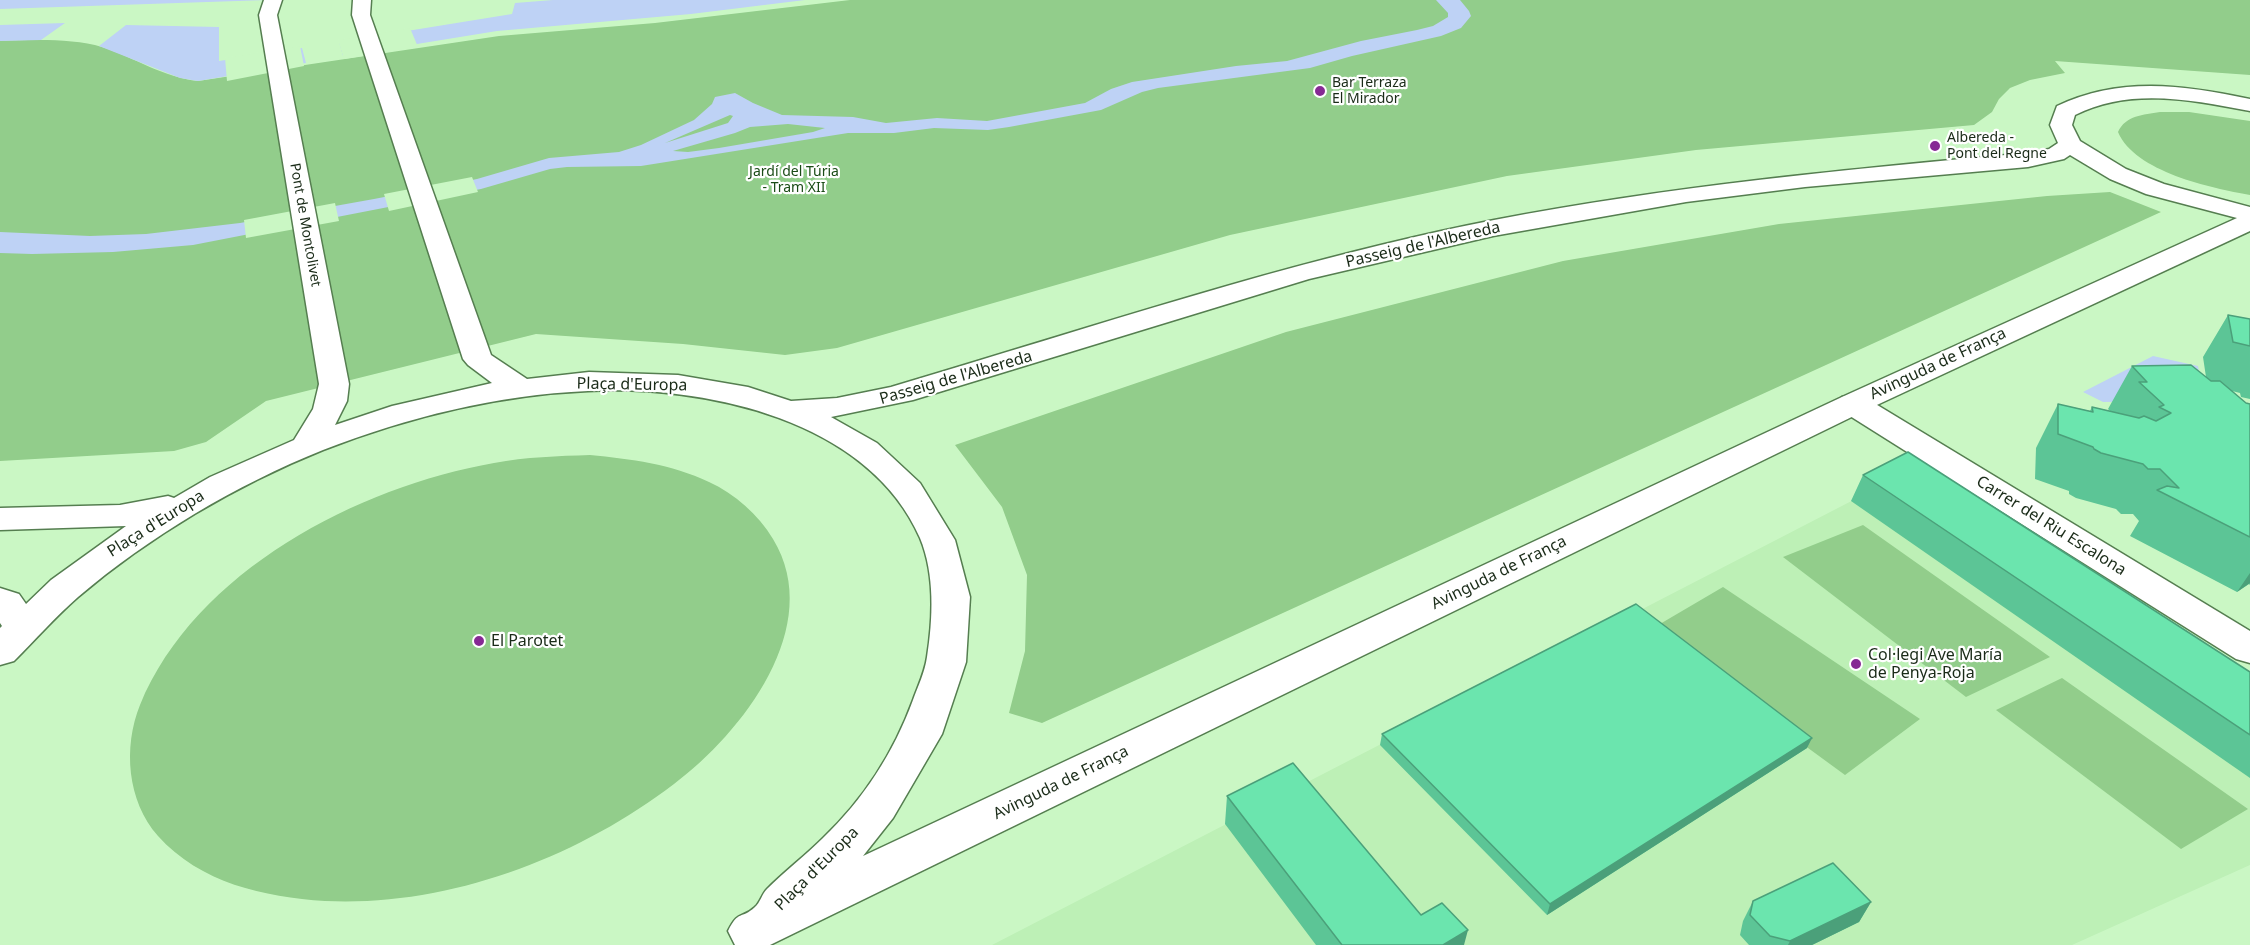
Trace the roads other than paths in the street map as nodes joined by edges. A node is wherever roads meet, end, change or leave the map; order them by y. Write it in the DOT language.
graph roads {
  1 [pos="273,0"];
  2 [pos="362,0"];
  3 [pos="2247,104"];
  4 [pos="2070,145"];
  5 [pos="2250,214"];
  6 [pos="2250,222"];
  7 [pos="520,388"];
  8 [pos="1853,404"];
  9 [pos="789,408"];
  10 [pos="306,445"];
  11 [pos="193,499"];
  12 [pos="0,519"];
  13 [pos="7,627"];
  14 [pos="2250,649"];
  15 [pos="743,938"];
  1 -- 10 [label="main road, Pont de Montolivet"];
  2 -- 7 [label="main road"];
  3 -- 4 [label="main road"];
  4 -- 5 [label="main road"];
  4 -- 9 [label="main road, Passeig de l'Albereda"];
  6 -- 8 [label="main road, Avinguda de França"];
  7 -- 9 [label="main road, Plaça d'Europa"];
  7 -- 10 [label="main road, Plaça d'Europa"];
  8 -- 14 [label="main road, Carrer del Riu Escalona"];
  8 -- 15 [label="main road, Avinguda de França"];
  9 -- 15 [label="main road, Plaça d'Europa"];
  10 -- 11 [label="main road, Plaça d'Europa"];
  11 -- 12 [label="main road"];
  11 -- 13 [label="main road, Plaça d'Europa"];
}
